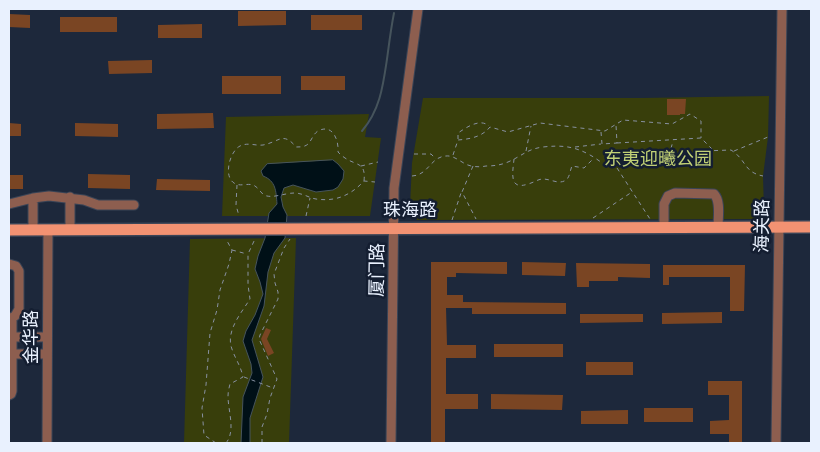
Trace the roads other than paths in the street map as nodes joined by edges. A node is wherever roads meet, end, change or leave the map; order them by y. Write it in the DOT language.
graph roads {
  1 [pos="418,9"];
  2 [pos="782,9"];
  3 [pos="70,197"];
  4 [pos="33,198"];
  5 [pos="9,204"];
  6 [pos="134,206"];
  7 [pos="664,227"];
  8 [pos="718,227"];
  9 [pos="778,227"];
  10 [pos="811,227"];
  11 [pos="394,228"];
  12 [pos="9,230"];
  13 [pos="33,230"];
  14 [pos="48,230"];
  15 [pos="70,230"];
  16 [pos="9,264"];
  17 [pos="10,318"];
  18 [pos="12,337"];
  19 [pos="48,337"];
  20 [pos="12,354"];
  21 [pos="47,354"];
  22 [pos="11,378"];
  23 [pos="9,395"];
  24 [pos="47,443"];
  25 [pos="392,443"];
  26 [pos="776,443"];
  1 -- 11 [label="street, 厦门路"];
  2 -- 9 [label="street, 海关路"];
  3 -- 4 [label="street"];
  3 -- 6 [label="street"];
  3 -- 15 [label="street"];
  4 -- 5 [label="street"];
  4 -- 13 [label="street"];
  7 -- 8 [label="main road, 珠海路"];
  7 -- 8 [label="street"];
  7 -- 11 [label="main road, 珠海路"];
  8 -- 9 [label="main road, 珠海路"];
  9 -- 10 [label="main road, 珠海路"];
  9 -- 26 [label="street, 海关路"];
  11 -- 15 [label="main road, 珠海路"];
  11 -- 25 [label="street, 厦门路"];
  12 -- 13 [label="main road, 珠海路"];
  13 -- 14 [label="main road, 珠海路"];
  14 -- 15 [label="main road, 珠海路"];
  14 -- 19 [label="street, 金华路"];
  16 -- 17 [label="street"];
  17 -- 18 [label="street"];
  18 -- 19 [label="street"];
  18 -- 20 [label="street"];
  19 -- 21 [label="street, 金华路"];
  20 -- 21 [label="street"];
  20 -- 22 [label="street"];
  21 -- 24 [label="street, 金华路"];
  22 -- 23 [label="street"];
}
